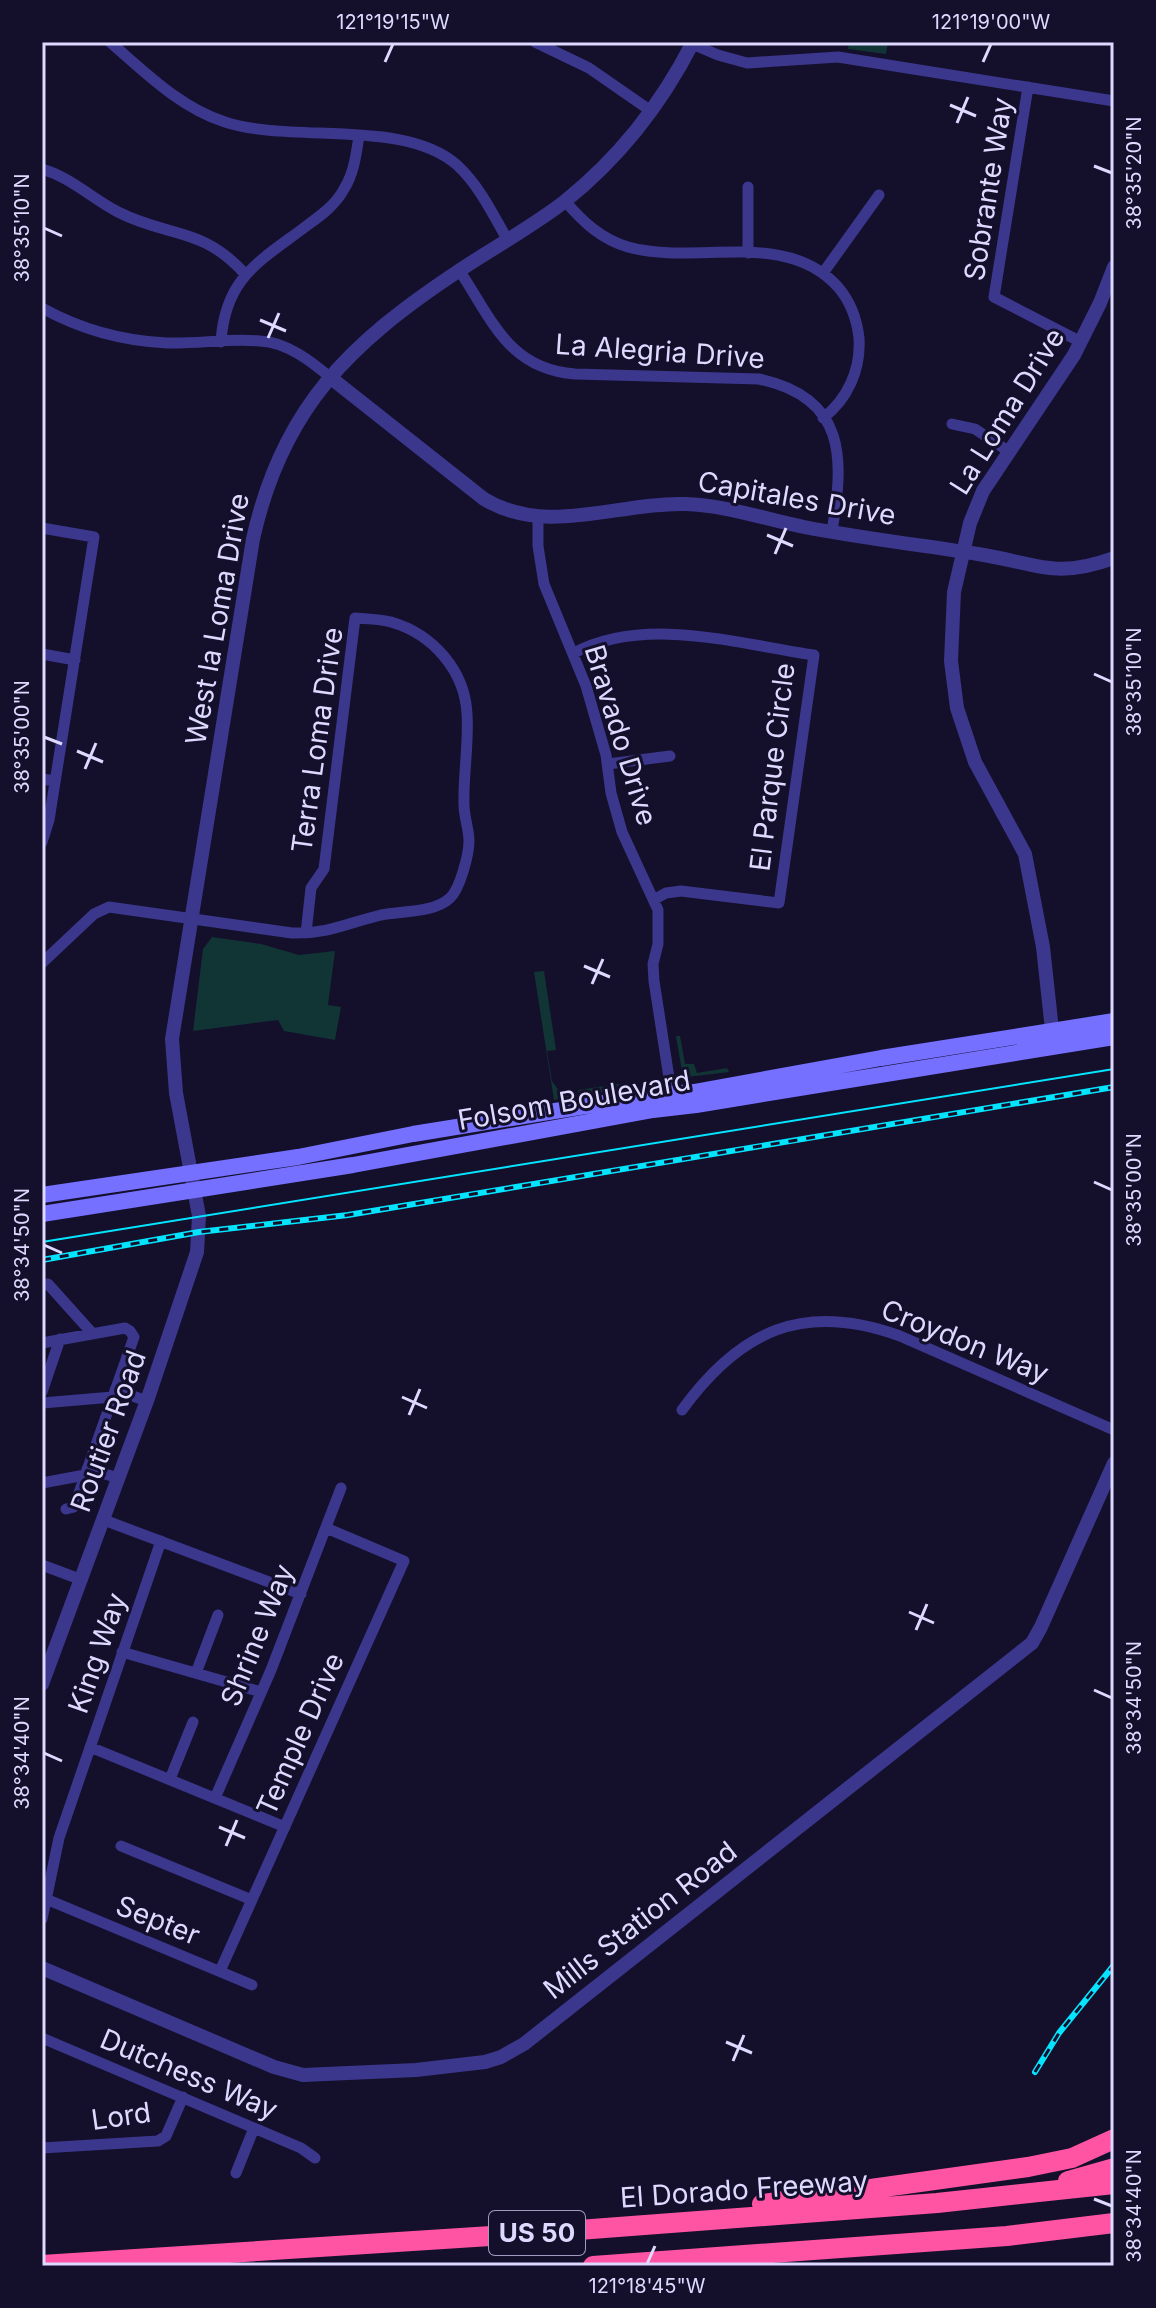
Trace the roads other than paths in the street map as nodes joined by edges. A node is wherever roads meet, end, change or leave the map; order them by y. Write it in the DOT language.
graph roads {
  1 [pos="110,42"];
  2 [pos="535,42"];
  3 [pos="692,43"];
  4 [pos="1028,87"];
  5 [pos="1114,101"];
  6 [pos="651,111"];
  7 [pos="359,136"];
  8 [pos="42,169"];
  9 [pos="748,187"];
  10 [pos="879,195"];
  11 [pos="565,201"];
  12 [pos="508,241"];
  13 [pos="748,253"];
  14 [pos="1114,267"];
  15 [pos="459,270"];
  16 [pos="823,273"];
  17 [pos="245,274"];
  18 [pos="42,308"];
  19 [pos="221,342"];
  20 [pos="1081,342"];
  21 [pos="331,378"];
  22 [pos="823,418"];
  23 [pos="952,424"];
  24 [pos="1008,451"];
  25 [pos="538,518"];
  26 [pos="42,528"];
  27 [pos="832,531"];
  28 [pos="964,552"];
  29 [pos="1114,558"];
  30 [pos="574,653"];
  31 [pos="42,654"];
  32 [pos="75,660"];
  33 [pos="670,756"];
  34 [pos="608,764"];
  35 [pos="42,779"];
  36 [pos="55,781"];
  37 [pos="42,842"];
  38 [pos="655,899"];
  39 [pos="191,918"];
  40 [pos="306,933"];
  41 [pos="42,963"];
  42 [pos="1114,1021"];
  43 [pos="1114,1037"];
  44 [pos="1053,1038"];
  45 [pos="673,1100"];
  46 [pos="413,1134"];
  47 [pos="353,1165"];
  48 [pos="192,1172"];
  49 [pos="195,1190"];
  50 [pos="42,1195"];
  51 [pos="42,1214"];
  52 [pos="42,1285"];
  53 [pos="92,1333"];
  54 [pos="60,1339"];
  55 [pos="42,1343"];
  56 [pos="42,1392"];
  57 [pos="114,1394"];
  58 [pos="147,1401"];
  59 [pos="42,1403"];
  60 [pos="682,1410"];
  61 [pos="1114,1430"];
  62 [pos="1114,1463"];
  63 [pos="86,1472"];
  64 [pos="119,1478"];
  65 [pos="42,1483"];
  66 [pos="341,1488"];
  67 [pos="66,1509"];
  68 [pos="104,1520"];
  69 [pos="326,1528"];
  70 [pos="161,1541"];
  71 [pos="42,1565"];
  72 [pos="82,1580"];
  73 [pos="301,1594"];
  74 [pos="218,1615"];
  75 [pos="122,1652"];
  76 [pos="196,1673"];
  77 [pos="42,1684"];
  78 [pos="261,1692"];
  79 [pos="193,1722"];
  80 [pos="90,1747"];
  81 [pos="170,1779"];
  82 [pos="215,1798"];
  83 [pos="285,1827"];
  84 [pos="121,1846"];
  85 [pos="46,1899"];
  86 [pos="252,1900"];
  87 [pos="42,1919"];
  88 [pos="42,1968"];
  89 [pos="220,1971"];
  90 [pos="252,1985"];
  91 [pos="42,2038"];
  92 [pos="183,2097"];
  93 [pos="254,2128"];
  94 [pos="1114,2139"];
  95 [pos="42,2148"];
  96 [pos="315,2158"];
  97 [pos="1114,2168"];
  98 [pos="236,2173"];
  99 [pos="1114,2184"];
  100 [pos="1031,2194"];
  101 [pos="1114,2223"];
  102 [pos="552,2232"];
  103 [pos="714,2256"];
  104 [pos="42,2265"];
  105 [pos="593,2266"];
  106 [pos="758,2266"];
  1 -- 7 [label="street"];
  2 -- 6 [label="street"];
  3 -- 4 [label="street"];
  3 -- 6 [label="street, West la Loma Drive"];
  4 -- 5 [label="street"];
  4 -- 20 [label="street, Sobrante Way"];
  6 -- 11 [label="street, West la Loma Drive"];
  7 -- 12 [label="street"];
  7 -- 17 [label="street"];
  8 -- 17 [label="street"];
  9 -- 13 [label="street"];
  10 -- 16 [label="street"];
  11 -- 12 [label="street, West la Loma Drive"];
  11 -- 13 [label="street"];
  12 -- 15 [label="street, West la Loma Drive"];
  13 -- 16 [label="street"];
  14 -- 20 [label="street, La Loma Drive"];
  15 -- 21 [label="street, West la Loma Drive"];
  15 -- 22 [label="street, La Alegria Drive"];
  16 -- 22 [label="street"];
  17 -- 19 [label="street"];
  18 -- 19 [label="street"];
  19 -- 21 [label="street"];
  20 -- 24 [label="street, La Loma Drive"];
  21 -- 25 [label="street, Capitales Drive"];
  21 -- 39 [label="street, West la Loma Drive"];
  22 -- 27 [label="street, La Alegria Drive"];
  23 -- 24 [label="street"];
  24 -- 28 [label="street, La Loma Drive"];
  25 -- 27 [label="street, Capitales Drive"];
  25 -- 30 [label="street, Bravado Drive"];
  26 -- 32 [label="street"];
  27 -- 28 [label="street, Capitales Drive"];
  28 -- 29 [label="street, Capitales Drive"];
  28 -- 44 [label="street, La Loma Drive"];
  30 -- 34 [label="street, Bravado Drive"];
  30 -- 38 [label="street, El Parque Circle"];
  31 -- 32 [label="street"];
  32 -- 36 [label="street"];
  33 -- 34 [label="street"];
  34 -- 38 [label="street, Bravado Drive"];
  35 -- 36 [label="street"];
  36 -- 37 [label="street"];
  38 -- 45 [label="street, Bravado Drive"];
  39 -- 40 [label="street, Terra Loma Drive"];
  39 -- 41 [label="street, Terra Loma Drive"];
  39 -- 48 [label="street, West la Loma Drive"];
  40 -- 40 [label="street, Terra Loma Drive"];
  42 -- 44 [label="main road, Folsom Boulevard"];
  43 -- 44 [label="main road, Folsom Boulevard"];
  44 -- 45 [label="main road, Folsom Boulevard"];
  45 -- 46 [label="main road, Folsom Boulevard"];
  45 -- 47 [label="main road, Folsom Boulevard"];
  46 -- 47 [label="main road"];
  46 -- 48 [label="main road, Folsom Boulevard"];
  47 -- 49 [label="main road, Folsom Boulevard"];
  48 -- 49 [label="street, West la Loma Drive"];
  48 -- 50 [label="main road, Folsom Boulevard"];
  49 -- 51 [label="main road, Folsom Boulevard"];
  49 -- 58 [label="street, Routier Road"];
  52 -- 53 [label="street"];
  53 -- 54 [label="street"];
  53 -- 57 [label="street"];
  54 -- 55 [label="street"];
  54 -- 56 [label="street"];
  57 -- 58 [label="street"];
  57 -- 59 [label="street"];
  57 -- 63 [label="street"];
  58 -- 64 [label="street, Routier Road"];
  60 -- 61 [label="street, Croydon Way"];
  62 -- 88 [label="street, Mills Station Road"];
  63 -- 64 [label="street"];
  63 -- 65 [label="street"];
  63 -- 67 [label="street"];
  64 -- 68 [label="street, Routier Road"];
  66 -- 69 [label="street, Shrine Way"];
  68 -- 70 [label="street"];
  68 -- 72 [label="street, Routier Road"];
  69 -- 73 [label="street, Shrine Way"];
  69 -- 83 [label="street, Temple Drive"];
  70 -- 73 [label="street"];
  70 -- 75 [label="street, King Way"];
  71 -- 72 [label="street"];
  72 -- 77 [label="street, Routier Road"];
  73 -- 78 [label="street, Shrine Way"];
  74 -- 76 [label="street"];
  75 -- 76 [label="street"];
  75 -- 80 [label="street, King Way"];
  76 -- 78 [label="street"];
  78 -- 82 [label="street, Shrine Way"];
  79 -- 81 [label="street"];
  80 -- 81 [label="street"];
  80 -- 85 [label="street, King Way"];
  81 -- 82 [label="street"];
  82 -- 83 [label="street"];
  83 -- 86 [label="street, Temple Drive"];
  84 -- 86 [label="street"];
  85 -- 87 [label="street, King Way"];
  85 -- 89 [label="street, Septer"];
  86 -- 89 [label="street, Temple Drive"];
  89 -- 90 [label="street, Septer"];
  91 -- 92 [label="street, Dutchess Way"];
  92 -- 93 [label="street, Dutchess Way"];
  92 -- 95 [label="street, Lord"];
  93 -- 96 [label="street, Dutchess Way"];
  93 -- 98 [label="street"];
  94 -- 102 [label="highway"];
  97 -- 100 [label="highway"];
  99 -- 100 [label="highway, El Dorado Freeway / US 50"];
  100 -- 102 [label="highway, El Dorado Freeway / US 50"];
  101 -- 103 [label="highway, US 50"];
  102 -- 104 [label="highway, El Dorado Freeway / US 50"];
  103 -- 105 [label="highway, US 50"];
  103 -- 106 [label="highway"];
}
